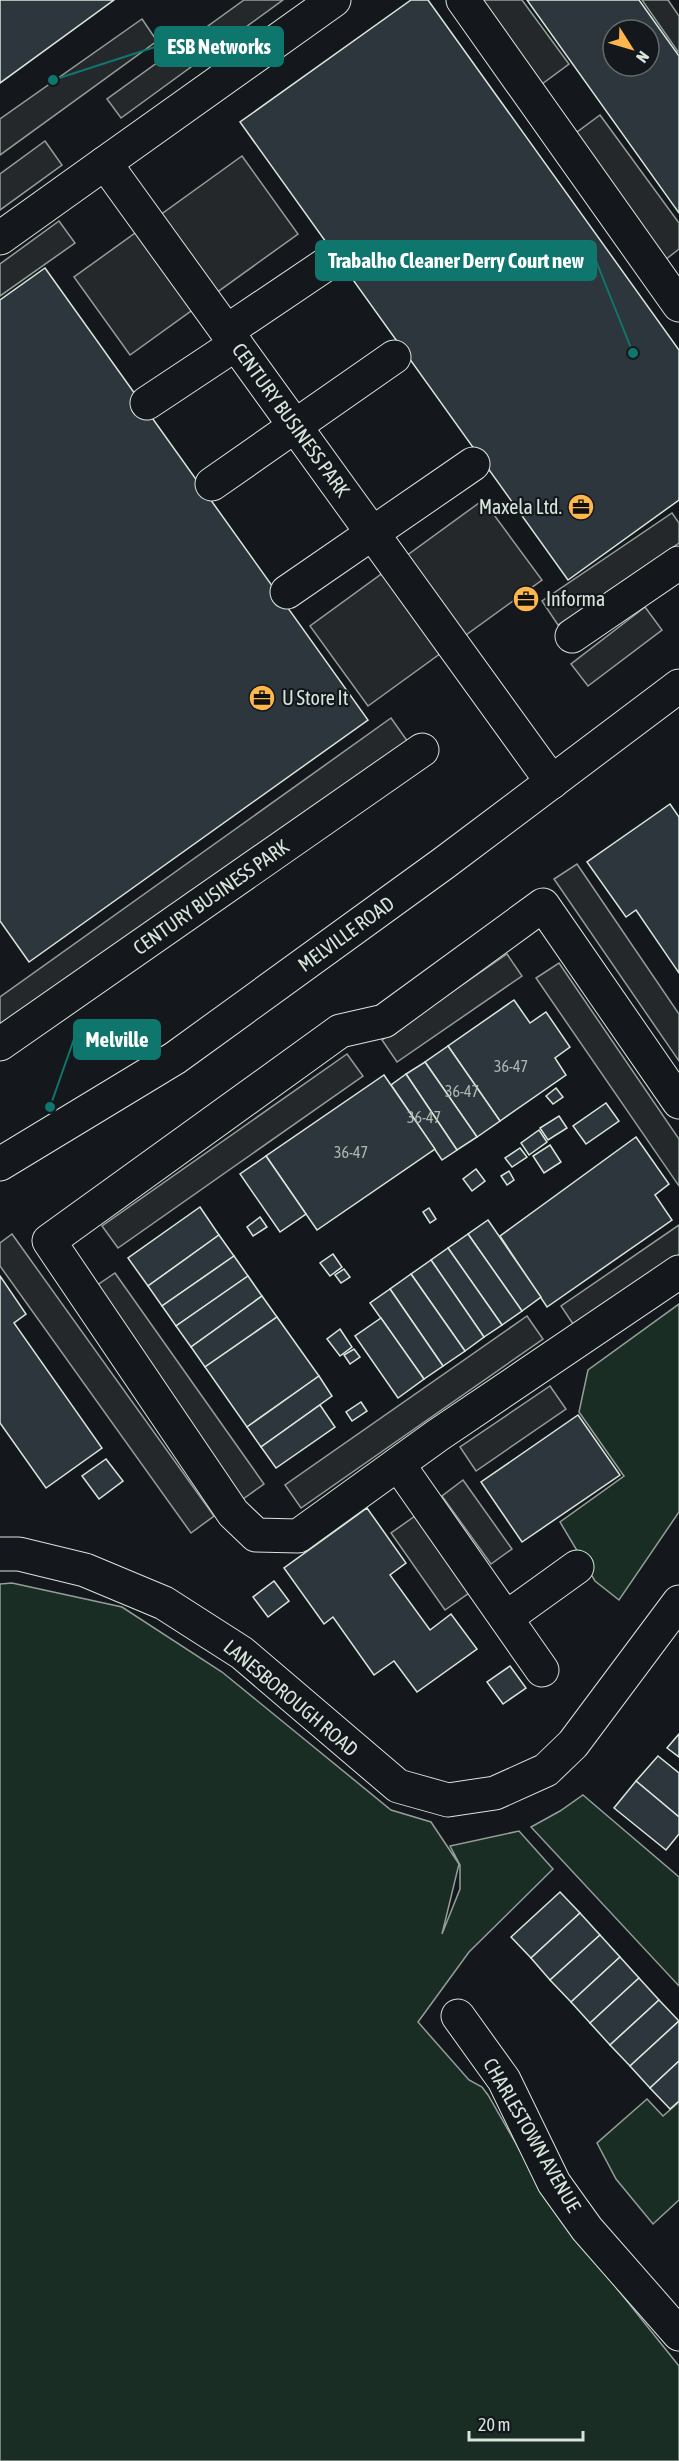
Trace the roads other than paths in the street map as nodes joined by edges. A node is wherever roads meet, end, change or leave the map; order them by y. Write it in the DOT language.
graph roads {
  1 [pos="334,0"];
  2 [pos="463,0"];
  3 [pos="105,163"];
  4 [pos="0,238"];
  5 [pos="325,265"];
  6 [pos="679,305"];
  7 [pos="231,337"];
  8 [pos="394,357"];
  9 [pos="147,403"];
  10 [pos="296,426"];
  11 [pos="473,464"];
  12 [pos="212,484"];
  13 [pos="373,533"];
  14 [pos="679,564"];
  15 [pos="287,592"];
  16 [pos="572,636"];
  17 [pos="679,686"];
  18 [pos="422,750"];
  19 [pos="552,782"];
  20 [pos="0,1044"];
  21 [pos="679,1102"];
  22 [pos="0,1164"];
  23 [pos="679,1272"];
  24 [pos="398,1464"];
  25 [pos="0,1554"];
  26 [pos="577,1567"];
  27 [pos="679,1602"];
  28 [pos="506,1618"];
  29 [pos="542,1670"];
  30 [pos="458,2016"];
  31 [pos="679,2334"];
  1 -- 3 [label="street"];
  2 -- 6 [label="street"];
  3 -- 4 [label="street"];
  3 -- 7 [label="street, CENTURY BUSINESS PARK"];
  5 -- 7 [label="street"];
  7 -- 9 [label="street"];
  7 -- 10 [label="street, CENTURY BUSINESS PARK"];
  8 -- 10 [label="street"];
  10 -- 12 [label="street"];
  10 -- 13 [label="street, CENTURY BUSINESS PARK"];
  11 -- 13 [label="street"];
  13 -- 15 [label="street"];
  13 -- 19 [label="street, CENTURY BUSINESS PARK"];
  14 -- 16 [label="street"];
  17 -- 19 [label="street, MELVILLE ROAD"];
  18 -- 20 [label="street, CENTURY BUSINESS PARK"];
  19 -- 22 [label="street, MELVILLE ROAD"];
  21 -- 24 [label="street"];
  23 -- 24 [label="street"];
  24 -- 28 [label="street"];
  25 -- 27 [label="street, LANESBOROUGH ROAD"];
  26 -- 28 [label="street"];
  28 -- 29 [label="street"];
  30 -- 31 [label="street, CHARLESTOWN AVENUE"];
}
